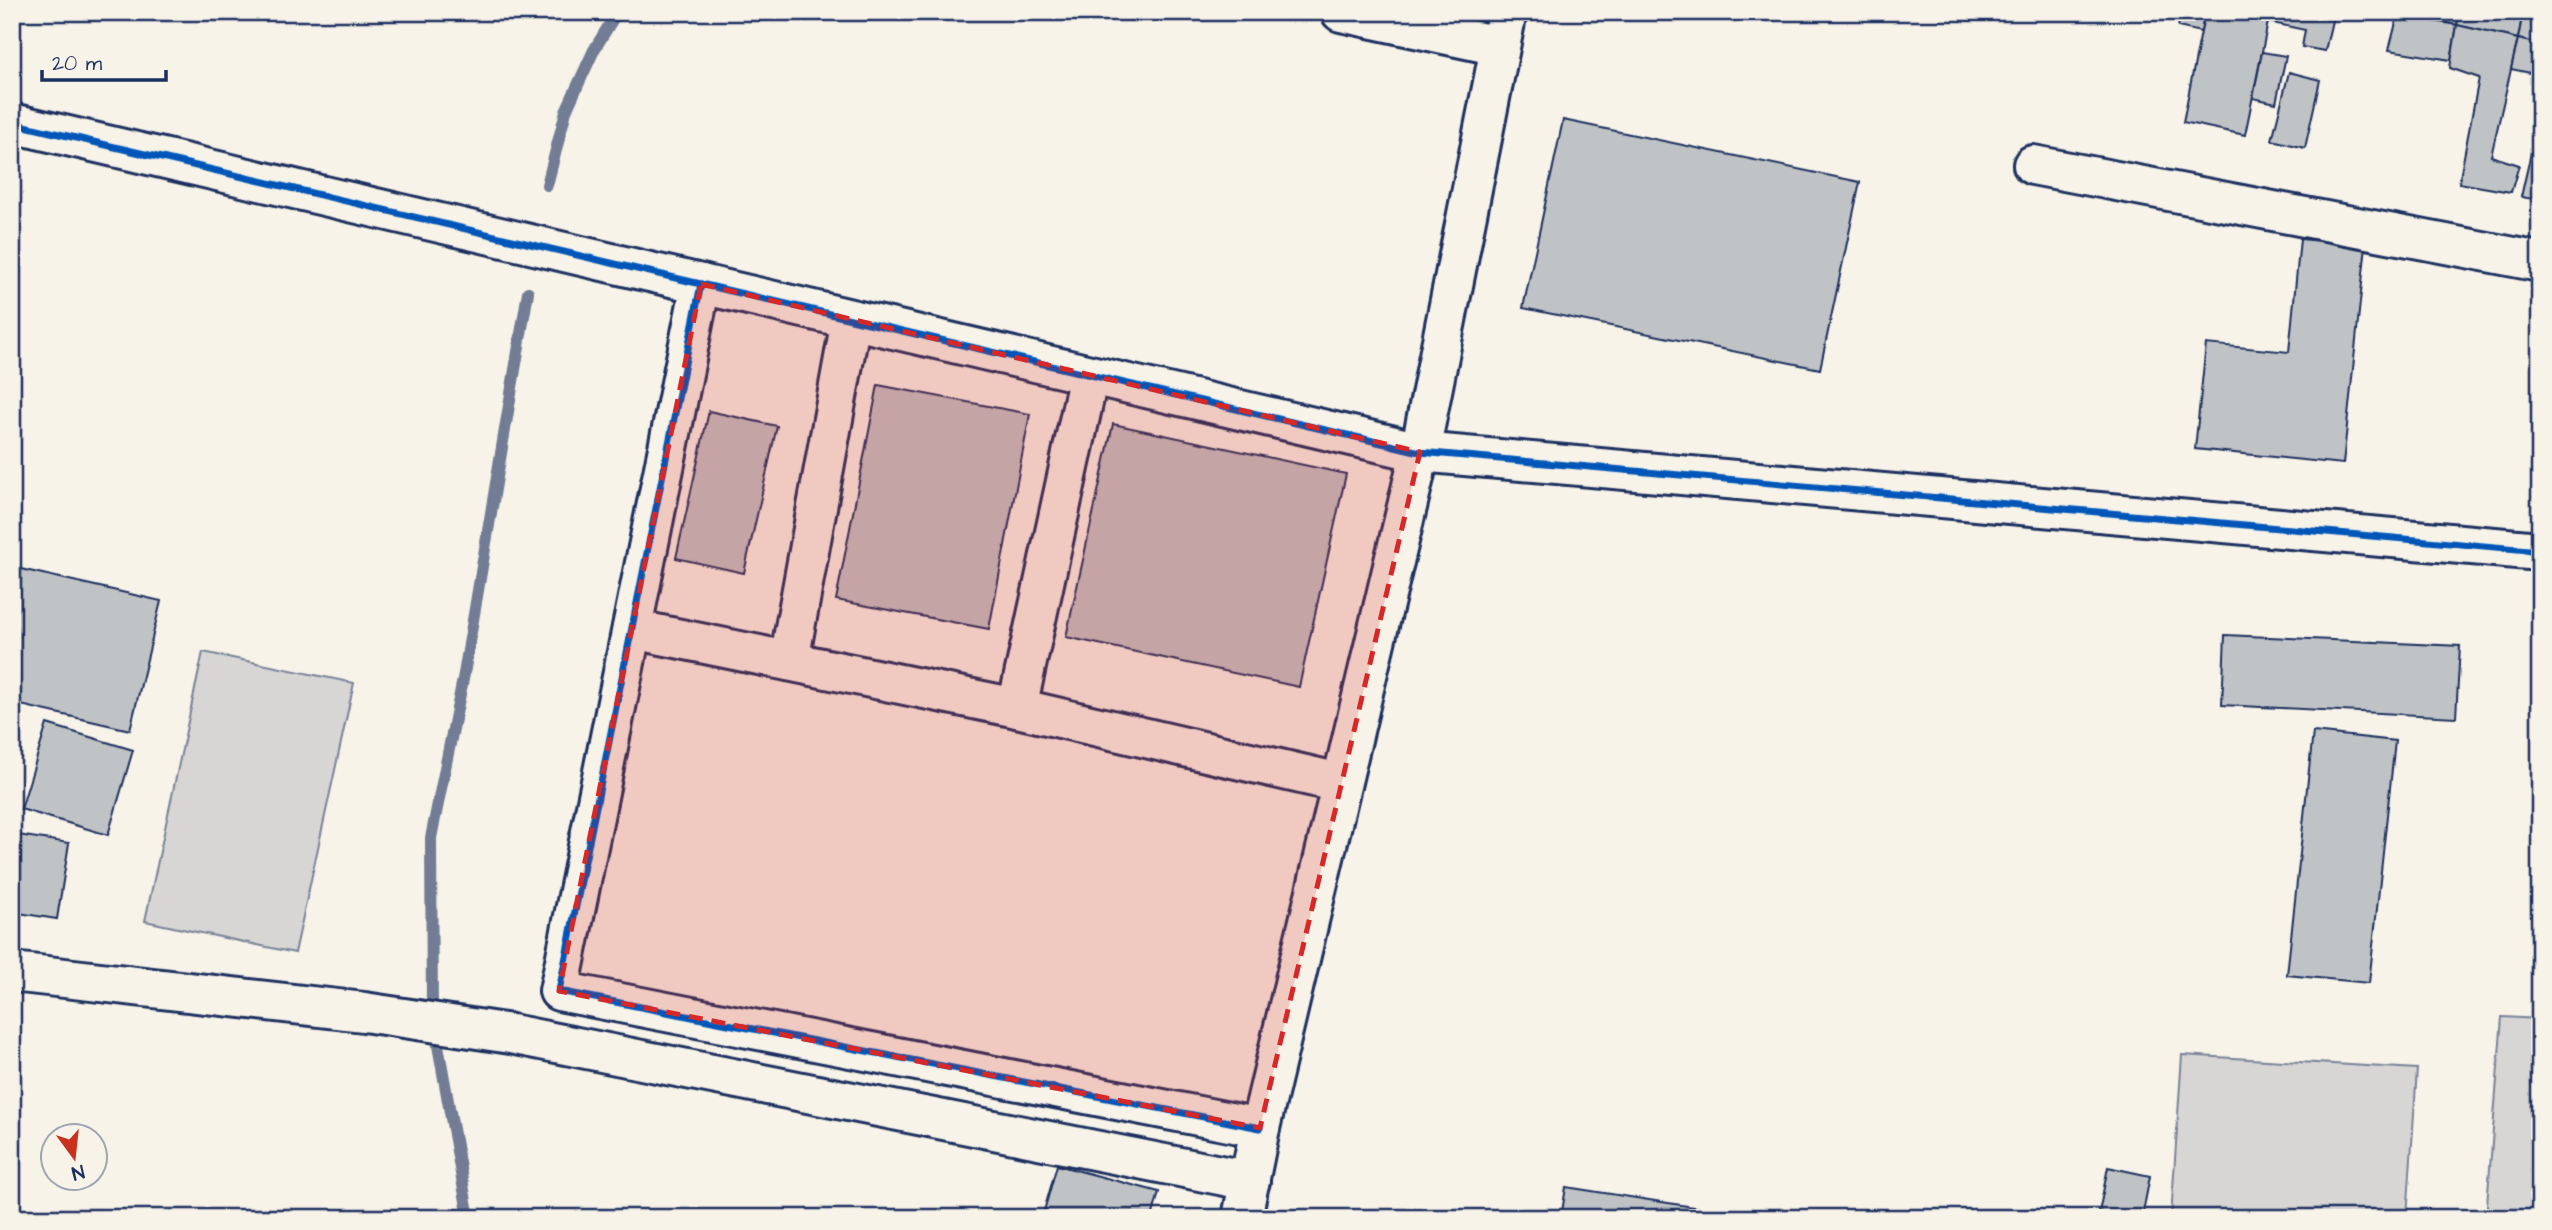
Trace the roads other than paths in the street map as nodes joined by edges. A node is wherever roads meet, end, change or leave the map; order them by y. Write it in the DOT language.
graph roads {
  1 [pos="1341,12"];
  2 [pos="1503,29"];
  3 [pos="12,124"];
  4 [pos="2034,165"];
  5 [pos="2540,262"];
  6 [pos="701,284"];
  7 [pos="850,320"];
  8 [pos="1089,375"];
  9 [pos="1420,452"];
  10 [pos="2540,551"];
  11 [pos="632,629"];
  12 [pos="789,662"];
  13 [pos="1017,708"];
  14 [pos="1340,783"];
  15 [pos="12,972"];
  16 [pos="1260,1128"];
  17 [pos="1250,1181"];
  18 [pos="1242,1218"];
  1 -- 2 [label="street"];
  2 -- 9 [label="street"];
  3 -- 6 [label="street"];
  4 -- 5 [label="street"];
  6 -- 7 [label="street"];
  6 -- 11 [label="street"];
  7 -- 8 [label="street"];
  7 -- 12 [label="street"];
  8 -- 9 [label="street"];
  8 -- 13 [label="street"];
  9 -- 10 [label="street"];
  9 -- 14 [label="street"];
  11 -- 12 [label="street"];
  11 -- 16 [label="street"];
  12 -- 13 [label="street"];
  13 -- 14 [label="street"];
  14 -- 16 [label="street"];
  15 -- 17 [label="street"];
  16 -- 17 [label="street"];
  17 -- 18 [label="street"];
}
